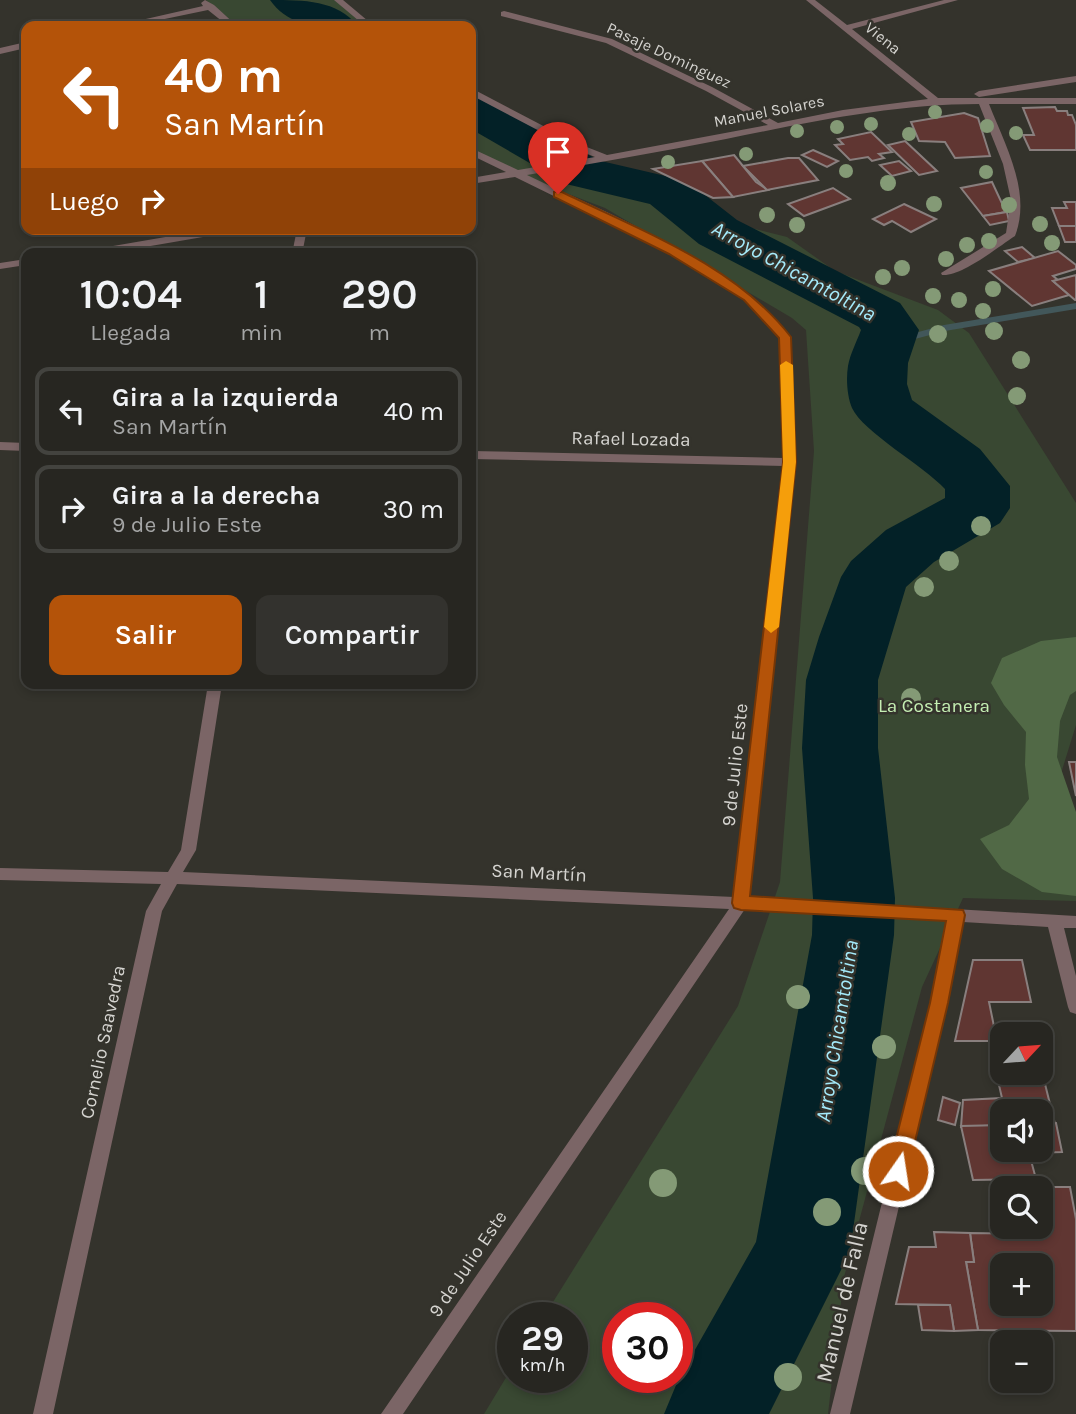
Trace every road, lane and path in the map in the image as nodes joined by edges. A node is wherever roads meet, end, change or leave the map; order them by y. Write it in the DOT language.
graph roads {
  1 [pos="201,0"];
  2 [pos="338,0"];
  3 [pos="810,0"];
  4 [pos="954,0"];
  5 [pos="211,7"];
  6 [pos="504,14"];
  7 [pos="143,21"];
  8 [pos="227,21"];
  9 [pos="364,21"];
  10 [pos="846,28"];
  11 [pos="21,47"];
  12 [pos="0,51"];
  13 [pos="1076,79"];
  14 [pos="476,94"];
  15 [pos="936,101"];
  16 [pos="983,101"];
  17 [pos="1076,101"];
  18 [pos="775,125"];
  19 [pos="476,154"];
  20 [pos="606,158"];
  21 [pos="511,172"];
  22 [pos="476,180"];
  23 [pos="196,235"];
  24 [pos="120,248"];
  25 [pos="21,263"];
  26 [pos="0,266"];
  27 [pos="946,273"];
  28 [pos="0,446"];
  29 [pos="21,447"];
  30 [pos="476,455"];
  31 [pos="790,462"];
  32 [pos="214,689"];
  33 [pos="0,874"];
  34 [pos="174,878"];
  35 [pos="741,903"];
  36 [pos="957,915"];
  37 [pos="1054,921"];
  38 [pos="1076,922"];
  39 [pos="1076,1007"];
  40 [pos="43,1414"];
  41 [pos="391,1414"];
  42 [pos="840,1414"];
  1 -- 5 [label="street"];
  2 -- 9 [label="street"];
  3 -- 10 [label="street, Viena"];
  4 -- 10 [label="street"];
  5 -- 7 [label="street"];
  5 -- 8 [label="street"];
  6 -- 18 [label="street, Pasaje Dominguez"];
  10 -- 15 [label="street, Viena"];
  11 -- 12 [label="street"];
  13 -- 15 [label="street"];
  14 -- 20 [label="street"];
  15 -- 16 [label="street, Manuel Solares"];
  15 -- 18 [label="street, Manuel Solares"];
  16 -- 17 [label="street, Manuel Solares"];
  16 -- 27 [label="street"];
  18 -- 20 [label="street, Manuel Solares"];
  19 -- 21 [label="street, 9 de Julio Este"];
  20 -- 21 [label="street, Manuel Solares"];
  21 -- 22 [label="street, Manuel Solares"];
  21 -- 31 [label="street, 9 de Julio Este"];
  23 -- 24 [label="street"];
  25 -- 26 [label="street"];
  28 -- 29 [label="street"];
  30 -- 31 [label="street, Rafael Lozada"];
  31 -- 35 [label="street, 9 de Julio Este"];
  32 -- 34 [label="street, Cornelio Saavedra"];
  33 -- 34 [label="street, San Martín"];
  34 -- 35 [label="street, San Martín"];
  34 -- 40 [label="street, Cornelio Saavedra"];
  35 -- 36 [label="street, San Martín"];
  35 -- 41 [label="street, 9 de Julio Este"];
  36 -- 37 [label="street, San Martín"];
  36 -- 42 [label="street, Manuel de Falla"];
  37 -- 38 [label="street, San Martín"];
  37 -- 39 [label="street"];
}
